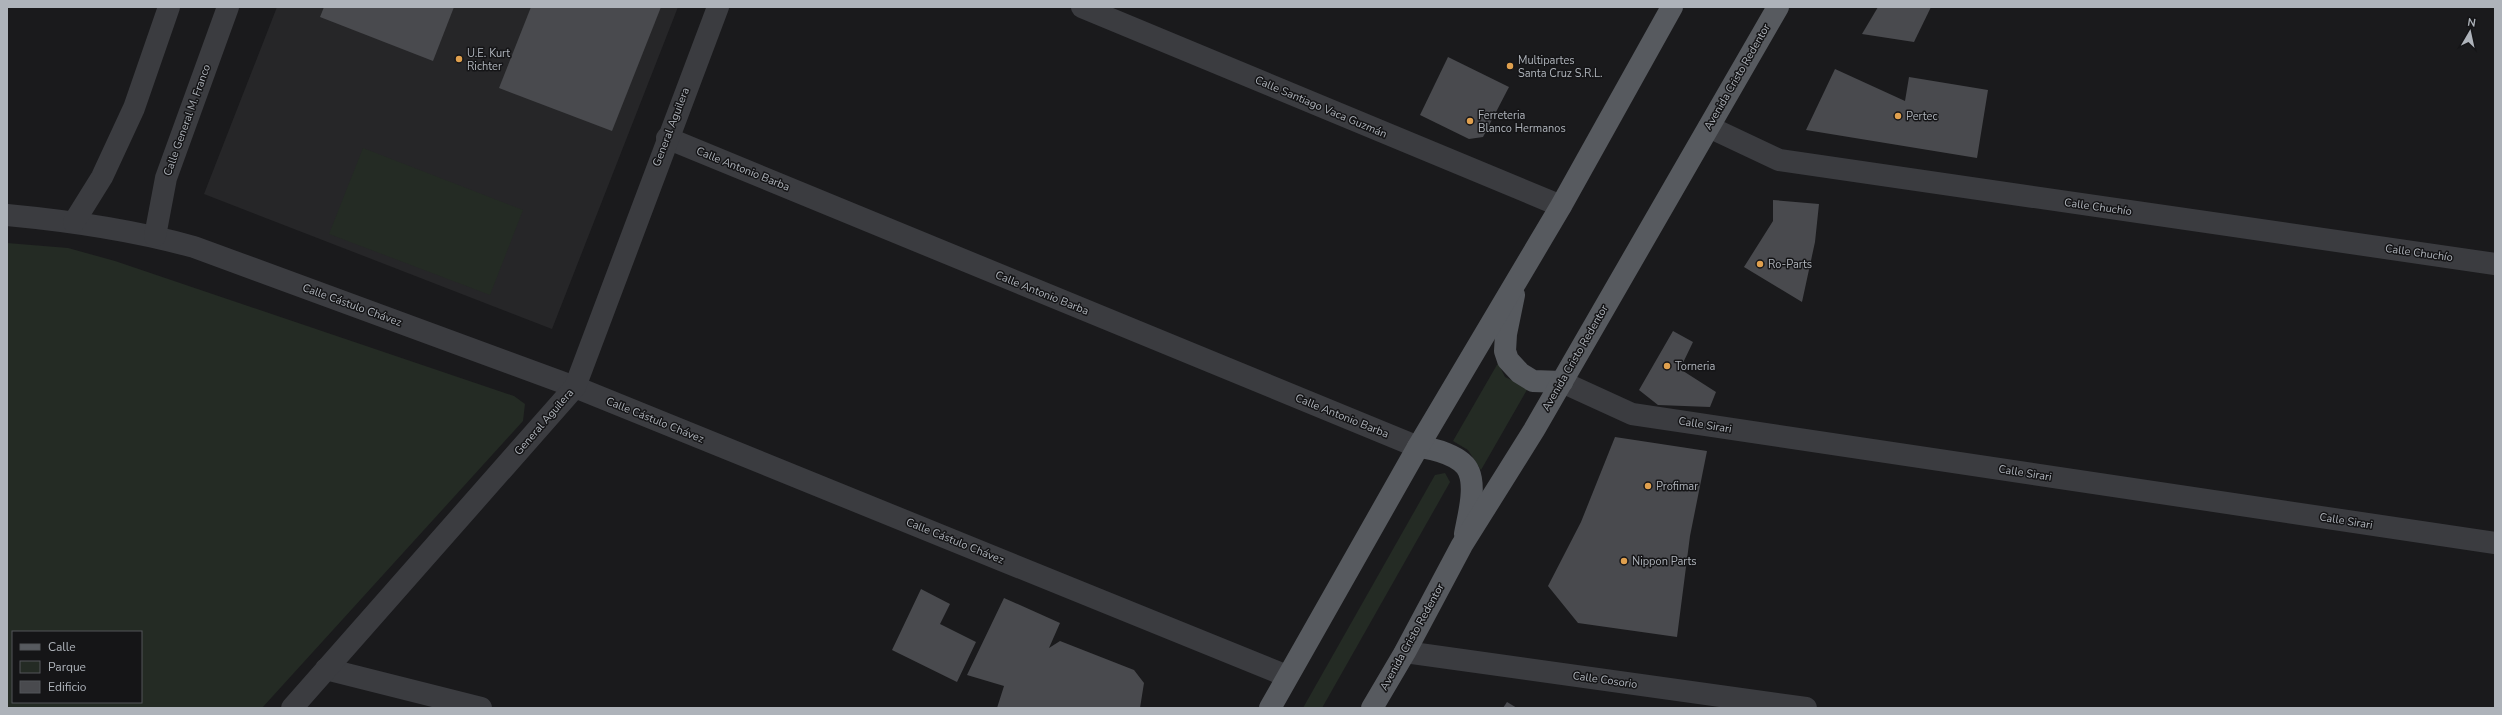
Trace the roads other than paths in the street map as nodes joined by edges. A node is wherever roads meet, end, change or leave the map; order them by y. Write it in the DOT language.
graph roads {
  1 [pos="168,7"];
  2 [pos="228,7"];
  3 [pos="718,7"];
  4 [pos="1082,7"];
  5 [pos="1672,7"];
  6 [pos="1778,7"];
  7 [pos="1708,127"];
  8 [pos="667,138"];
  9 [pos="1561,206"];
  10 [pos="7,215"];
  11 [pos="74,222"];
  12 [pos="155,236"];
  13 [pos="1527,260"];
  14 [pos="2495,264"];
  15 [pos="1562,382"];
  16 [pos="575,387"];
  17 [pos="1418,447"];
  18 [pos="2495,543"];
  19 [pos="1462,545"];
  20 [pos="1405,652"];
  21 [pos="326,669"];
  22 [pos="1287,676"];
  23 [pos="292,708"];
  24 [pos="481,708"];
  25 [pos="1270,708"];
  26 [pos="1372,708"];
  27 [pos="1806,708"];
  1 -- 11 [label="street"];
  2 -- 12 [label="street, Calle General M. Franco"];
  3 -- 8 [label="street, General Aguilera"];
  4 -- 9 [label="street, Calle Santiago Vaca Guzmán"];
  5 -- 9 [label="main road"];
  6 -- 7 [label="main road, Avenida Cristo Redentor"];
  7 -- 14 [label="street, Calle Chuchío"];
  7 -- 15 [label="main road, Avenida Cristo Redentor"];
  8 -- 16 [label="street, General Aguilera"];
  8 -- 17 [label="street, Calle Antonio Barba"];
  9 -- 13 [label="main road"];
  10 -- 11 [label="street, Calle Cástulo Chávez"];
  11 -- 12 [label="street, Calle Cástulo Chávez"];
  12 -- 16 [label="street, Calle Cástulo Chávez"];
  13 -- 15 [label="main road"];
  13 -- 17 [label="main road"];
  15 -- 18 [label="street, Calle Sirari"];
  15 -- 19 [label="main road, Avenida Cristo Redentor"];
  16 -- 21 [label="street, General Aguilera"];
  16 -- 22 [label="street, Calle Cástulo Chávez"];
  17 -- 19 [label="main road"];
  17 -- 22 [label="main road"];
  19 -- 20 [label="main road, Avenida Cristo Redentor"];
  20 -- 26 [label="main road, Avenida Cristo Redentor"];
  20 -- 27 [label="street, Calle Cosorio"];
  21 -- 23 [label="street, General Aguilera"];
  21 -- 24 [label="street"];
  22 -- 25 [label="main road"];
}
